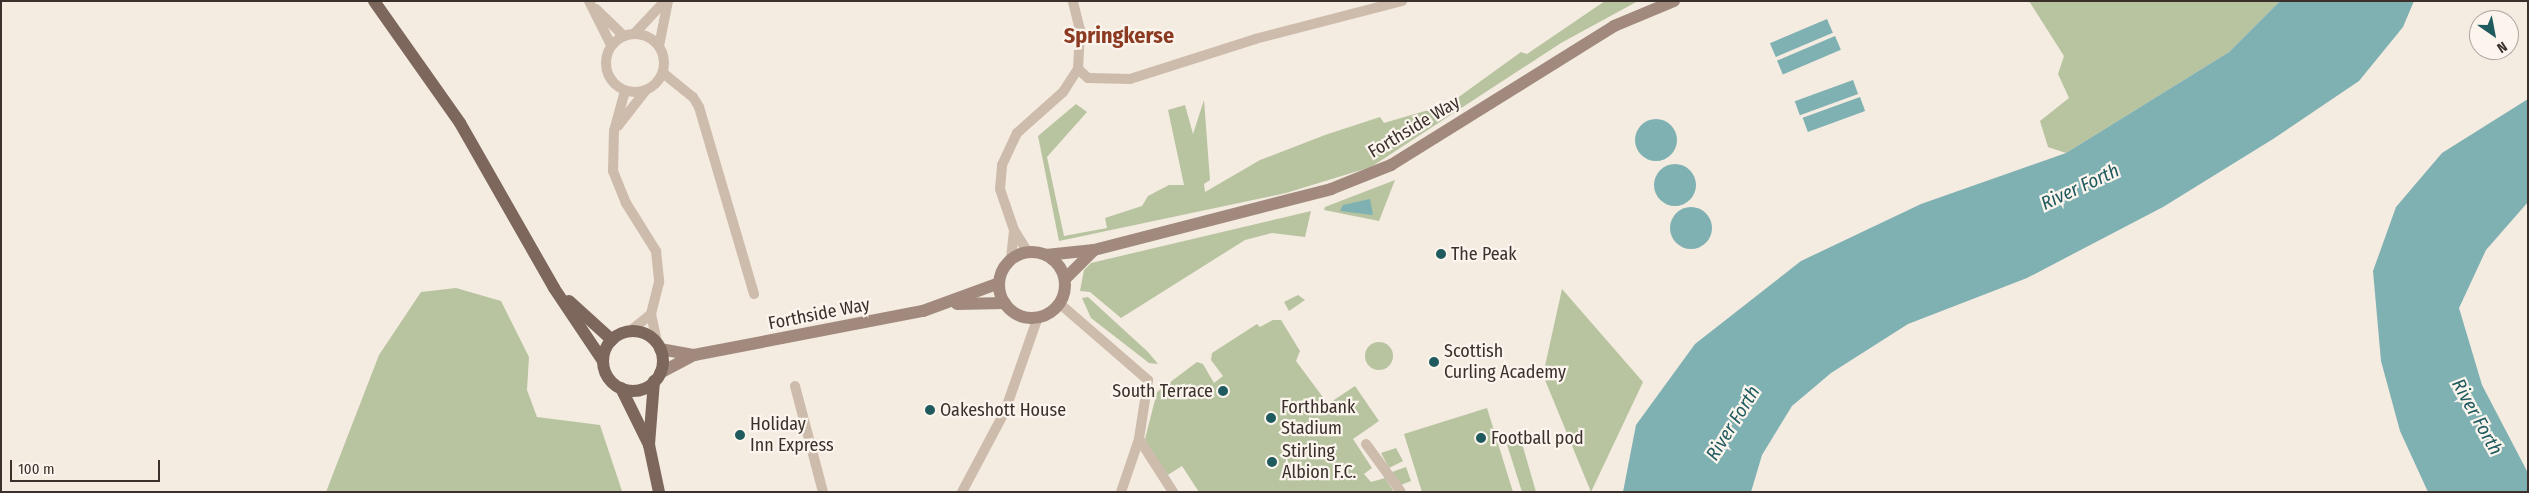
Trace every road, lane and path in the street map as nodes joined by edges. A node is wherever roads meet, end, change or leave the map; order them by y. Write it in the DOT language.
graph roads {
  1 [pos="374,1"];
  2 [pos="667,1"];
  3 [pos="1072,1"];
  4 [pos="1402,1"];
  5 [pos="1674,1"];
  6 [pos="589,2"];
  7 [pos="629,35"];
  8 [pos="611,45"];
  9 [pos="659,46"];
  10 [pos="1078,69"];
  11 [pos="663,73"];
  12 [pos="646,90"];
  13 [pos="625,91"];
  14 [pos="614,131"];
  15 [pos="1014,230"];
  16 [pos="1094,250"];
  17 [pos="1028,252"];
  18 [pos="1046,255"];
  19 [pos="1011,259"];
  20 [pos="1065,279"];
  21 [pos="999,283"];
  22 [pos="554,288"];
  23 [pos="754,294"];
  24 [pos="1059,303"];
  25 [pos="950,304"];
  26 [pos="1005,304"];
  27 [pos="651,314"];
  28 [pos="1038,317"];
  29 [pos="629,332"];
  30 [pos="612,340"];
  31 [pos="658,346"];
  32 [pos="694,355"];
  33 [pos="603,361"];
  34 [pos="657,377"];
  35 [pos="795,386"];
  36 [pos="621,388"];
  37 [pos="1139,439"];
  38 [pos="1366,444"];
  39 [pos="649,446"];
  40 [pos="659,492"];
  41 [pos="823,492"];
  42 [pos="962,492"];
  43 [pos="1121,492"];
  44 [pos="1173,492"];
  45 [pos="1401,492"];
  1 -- 22 [label="main road"];
  2 -- 7 [label="street"];
  2 -- 9 [label="street"];
  3 -- 10 [label="street"];
  4 -- 10 [label="street"];
  5 -- 16 [label="street, Forthside Way"];
  6 -- 7 [label="street"];
  6 -- 8 [label="street"];
  7 -- 8 [label="street"];
  7 -- 9 [label="street"];
  8 -- 13 [label="street"];
  9 -- 11 [label="street"];
  10 -- 15 [label="street"];
  11 -- 12 [label="street"];
  11 -- 23 [label="street"];
  12 -- 13 [label="street"];
  12 -- 14 [label="street"];
  13 -- 14 [label="street"];
  14 -- 27 [label="street"];
  15 -- 17 [label="street"];
  15 -- 19 [label="street"];
  16 -- 18 [label="street, Forthside Way"];
  16 -- 20 [label="street"];
  17 -- 18 [label="street"];
  17 -- 19 [label="street"];
  18 -- 20 [label="street"];
  19 -- 21 [label="street"];
  20 -- 24 [label="street"];
  21 -- 25 [label="street, Forthside Way"];
  21 -- 26 [label="street"];
  22 -- 30 [label="main road"];
  22 -- 33 [label="main road"];
  24 -- 28 [label="street"];
  24 -- 37 [label="street"];
  25 -- 26 [label="street, Forthside Way"];
  25 -- 32 [label="street, Forthside Way"];
  26 -- 28 [label="street"];
  27 -- 29 [label="street"];
  27 -- 31 [label="street"];
  28 -- 42 [label="street"];
  29 -- 30 [label="main road"];
  29 -- 31 [label="main road"];
  30 -- 33 [label="main road"];
  31 -- 32 [label="street, Forthside Way"];
  31 -- 34 [label="main road"];
  32 -- 34 [label="street, Forthside Way"];
  33 -- 36 [label="main road"];
  34 -- 36 [label="main road"];
  34 -- 39 [label="main road"];
  35 -- 41 [label="street"];
  36 -- 39 [label="main road"];
  37 -- 43 [label="street"];
  37 -- 44 [label="street"];
  38 -- 45 [label="street"];
  39 -- 40 [label="main road"];
}
